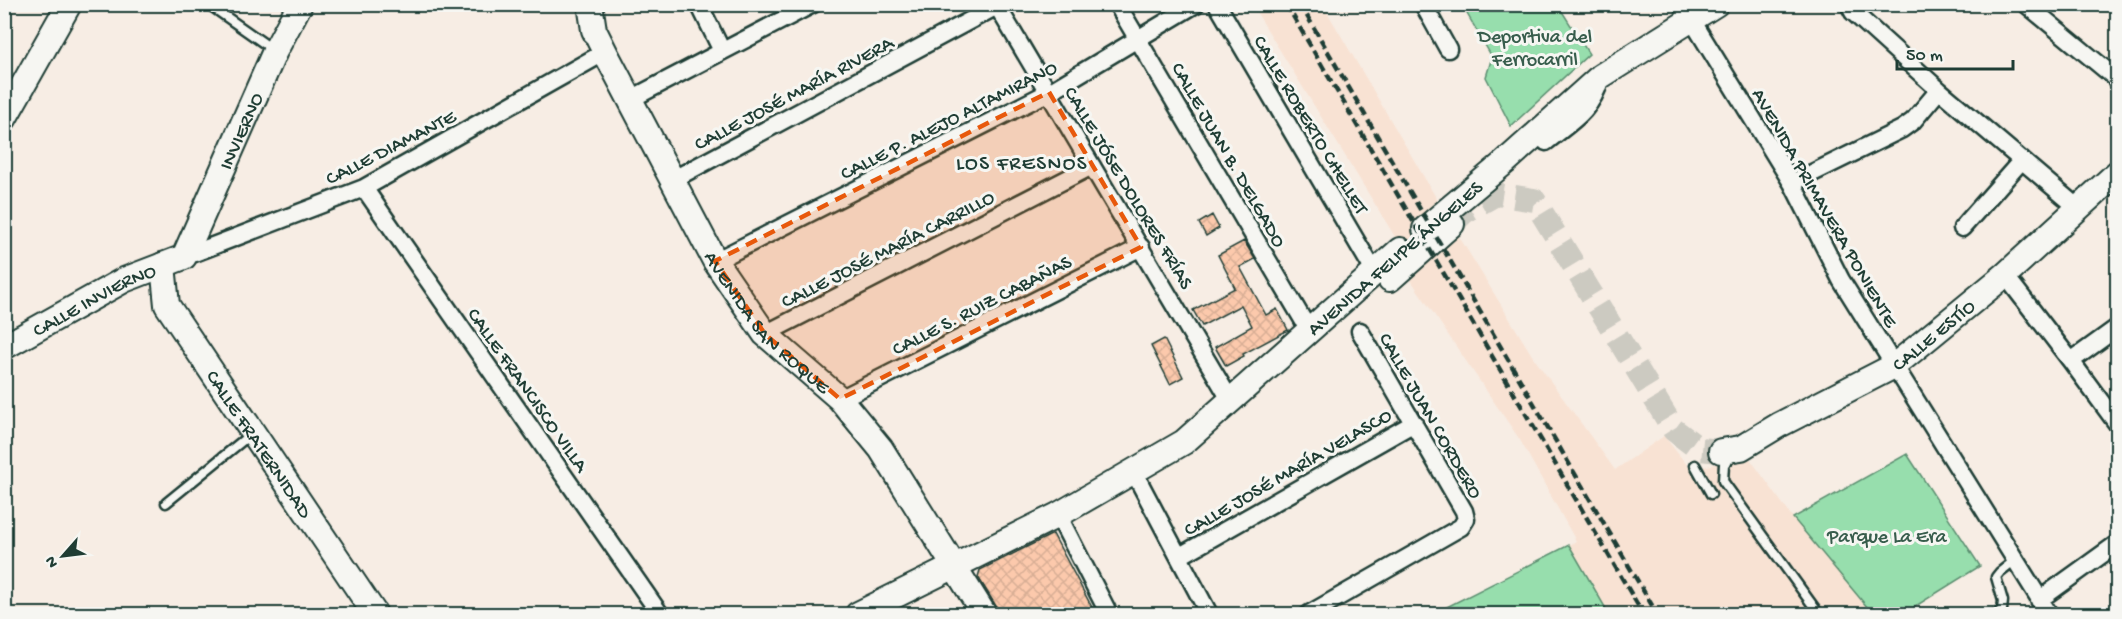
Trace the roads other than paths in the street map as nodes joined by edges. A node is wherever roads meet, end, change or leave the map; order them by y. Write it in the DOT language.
graph roads {
  1 [pos="69,4"];
  2 [pos="208,4"];
  3 [pos="300,4"];
  4 [pos="590,4"];
  5 [pos="699,4"];
  6 [pos="813,4"];
  7 [pos="1117,4"];
  8 [pos="1196,4"];
  9 [pos="1217,4"];
  10 [pos="1423,4"];
  11 [pos="1716,4"];
  12 [pos="1849,4"];
  13 [pos="2026,4"];
  14 [pos="997,5"];
  15 [pos="1687,13"];
  16 [pos="1139,39"];
  17 [pos="1448,49"];
  18 [pos="275,51"];
  19 [pos="722,51"];
  20 [pos="604,52"];
  21 [pos="1601,76"];
  22 [pos="2118,80"];
  23 [pos="1939,90"];
  24 [pos="1049,92"];
  25 [pos="629,100"];
  26 [pos="7,105"];
  27 [pos="1546,142"];
  28 [pos="2022,160"];
  29 [pos="1092,165"];
  30 [pos="2118,172"];
  31 [pos="672,180"];
  32 [pos="1792,183"];
  33 [pos="364,188"];
  34 [pos="2078,208"];
  35 [pos="1452,224"];
  36 [pos="1962,228"];
  37 [pos="1141,247"];
  38 [pos="174,261"];
  39 [pos="715,261"];
  40 [pos="1371,266"];
  41 [pos="2005,275"];
  42 [pos="1306,325"];
  43 [pos="2118,327"];
  44 [pos="1360,331"];
  45 [pos="765,334"];
  46 [pos="4,347"];
  47 [pos="2071,360"];
  48 [pos="1894,366"];
  49 [pos="1225,391"];
  50 [pos="840,399"];
  51 [pos="1414,423"];
  52 [pos="2118,425"];
  53 [pos="252,433"];
  54 [pos="1731,449"];
  55 [pos="1695,465"];
  56 [pos="1136,476"];
  57 [pos="1112,485"];
  58 [pos="1711,494"];
  59 [pos="166,503"];
  60 [pos="1058,515"];
  61 [pos="2118,543"];
  62 [pos="1180,556"];
  63 [pos="2015,560"];
  64 [pos="955,566"];
  65 [pos="2040,600"];
  66 [pos="1204,613"];
  67 [pos="375,615"];
  68 [pos="660,615"];
  69 [pos="858,615"];
  70 [pos="984,615"];
  71 [pos="1109,615"];
  72 [pos="1309,615"];
  73 [pos="1819,615"];
  74 [pos="1996,615"];
  75 [pos="2049,615"];
  1 -- 26 [label="street"];
  2 -- 18 [label="lane"];
  3 -- 18 [label="street, INVIERNO"];
  4 -- 20 [label="street, AVENIDA SAN ROQUE"];
  5 -- 19 [label="street"];
  6 -- 19 [label="street"];
  7 -- 16 [label="street, CALLE JUAN B. DELGADO"];
  8 -- 16 [label="street, CALLE P. ALEJO ALTAMIRANO"];
  9 -- 40 [label="street, CALLE ROBERTO CHELLET"];
  10 -- 17 [label="street"];
  11 -- 15 [label="street, AVENIDA FELIPE ÁNGELES"];
  12 -- 23 [label="street"];
  13 -- 22 [label="street"];
  14 -- 24 [label="street, CALLE JÓSE DOLORES FRÍAS"];
  14 -- 31 [label="street, CALLE JOSÉ MARÍA RIVERA"];
  15 -- 21 [label="street, AVENIDA FELIPE ÁNGELES"];
  15 -- 32 [label="street, AVENIDA PRIMAVERA PONIENTE"];
  16 -- 24 [label="street, CALLE P. ALEJO ALTAMIRANO"];
  16 -- 42 [label="street, CALLE JUAN B. DELGADO"];
  18 -- 38 [label="street, INVIERNO"];
  19 -- 25 [label="street"];
  20 -- 25 [label="street, AVENIDA SAN ROQUE"];
  20 -- 33 [label="street, CALLE DIAMANTE"];
  21 -- 27 [label="street"];
  21 -- 57 [label="street, AVENIDA FELIPE ÁNGELES"];
  23 -- 28 [label="street"];
  23 -- 32 [label="street"];
  24 -- 29 [label="street, CALLE JÓSE DOLORES FRÍAS"];
  24 -- 39 [label="street, CALLE P. ALEJO ALTAMIRANO"];
  25 -- 31 [label="street, AVENIDA SAN ROQUE"];
  28 -- 34 [label="street"];
  28 -- 36 [label="street"];
  29 -- 37 [label="street, CALLE JÓSE DOLORES FRÍAS"];
  29 -- 45 [label="street, CALLE JOSÉ MARÍA CARRILLO"];
  30 -- 34 [label="street, CALLE ESTÍO"];
  31 -- 39 [label="street, AVENIDA SAN ROQUE"];
  32 -- 48 [label="street, AVENIDA PRIMAVERA PONIENTE"];
  33 -- 38 [label="street, CALLE DIAMANTE"];
  33 -- 68 [label="street, CALLE FRANCISCO VILLA"];
  34 -- 41 [label="street, CALLE ESTÍO"];
  35 -- 56 [label="street, AVENIDA FELIPE ÁNGELES"];
  37 -- 49 [label="street, CALLE JÓSE DOLORES FRÍAS"];
  37 -- 50 [label="street, CALLE S. RUIZ CABAÑAS"];
  38 -- 46 [label="street, CALLE INVIERNO"];
  38 -- 53 [label="street, CALLE FRATERNIDAD"];
  39 -- 45 [label="street, AVENIDA SAN ROQUE"];
  41 -- 47 [label="street"];
  41 -- 48 [label="street, CALLE ESTÍO"];
  43 -- 47 [label="street"];
  44 -- 51 [label="street, CALLE JUAN CORDERO"];
  45 -- 50 [label="street, AVENIDA SAN ROQUE"];
  47 -- 52 [label="street"];
  48 -- 54 [label="street, CALLE ESTÍO"];
  48 -- 63 [label="street, AVENIDA PRIMAVERA PONIENTE"];
  50 -- 64 [label="street, AVENIDA SAN ROQUE"];
  51 -- 62 [label="street, CALLE JOSÉ MARÍA VELASCO"];
  51 -- 72 [label="street, CALLE JUAN CORDERO"];
  53 -- 59 [label="lane"];
  53 -- 67 [label="street, CALLE FRATERNIDAD"];
  54 -- 73 [label="lane"];
  55 -- 58 [label="lane"];
  56 -- 57 [label="street, AVENIDA FELIPE ÁNGELES"];
  56 -- 62 [label="street"];
  57 -- 60 [label="street, AVENIDA FELIPE ÁNGELES"];
  60 -- 64 [label="street, AVENIDA FELIPE ÁNGELES"];
  60 -- 71 [label="street"];
  61 -- 65 [label="street"];
  62 -- 66 [label="street"];
  63 -- 65 [label="street, AVENIDA PRIMAVERA PONIENTE"];
  63 -- 74 [label="lane"];
  64 -- 69 [label="street, AVENIDA FELIPE ÁNGELES"];
  64 -- 70 [label="street, AVENIDA SAN ROQUE"];
  65 -- 75 [label="street, AVENIDA PRIMAVERA PONIENTE"];
}
